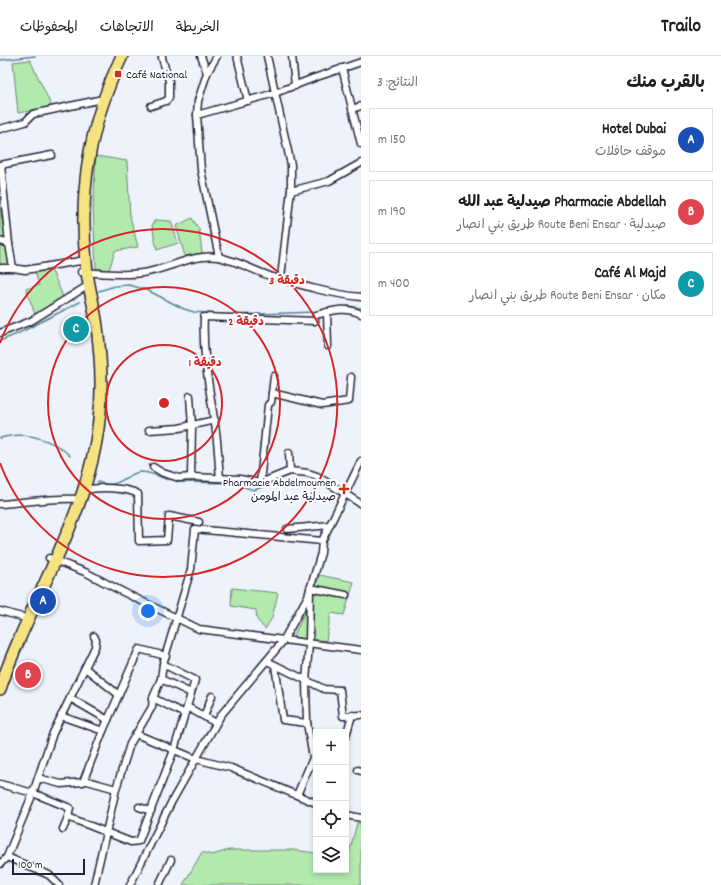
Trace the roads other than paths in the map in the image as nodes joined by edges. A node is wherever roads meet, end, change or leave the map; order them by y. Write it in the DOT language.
graph roads {
  1 [pos="117,56"];
  2 [pos="122,56"];
  3 [pos="162,56"];
  4 [pos="201,56"];
  5 [pos="217,56"];
  6 [pos="237,56"];
  7 [pos="267,56"];
  8 [pos="292,56"];
  9 [pos="361,62"];
  10 [pos="342,68"];
  11 [pos="207,73"];
  12 [pos="295,86"];
  13 [pos="275,93"];
  14 [pos="98,100"];
  15 [pos="248,102"];
  16 [pos="152,106"];
  17 [pos="361,106"];
  18 [pos="352,109"];
  19 [pos="197,115"];
  20 [pos="0,129"];
  21 [pos="361,144"];
  22 [pos="52,154"];
  23 [pos="361,163"];
  24 [pos="1,165"];
  25 [pos="291,191"];
  26 [pos="0,241"];
  27 [pos="9,244"];
  28 [pos="219,257"];
  29 [pos="84,267"];
  30 [pos="0,268"];
  31 [pos="13,268"];
  32 [pos="282,278"];
  33 [pos="84,288"];
  34 [pos="361,298"];
  35 [pos="328,312"];
  36 [pos="361,314"];
  37 [pos="0,333"];
  38 [pos="328,346"];
  39 [pos="274,376"];
  40 [pos="351,377"];
  41 [pos="272,393"];
  42 [pos="190,396"];
  43 [pos="97,399"];
  44 [pos="215,420"];
  45 [pos="192,425"];
  46 [pos="149,430"];
  47 [pos="289,453"];
  48 [pos="361,461"];
  49 [pos="153,467"];
  50 [pos="290,471"];
  51 [pos="191,477"];
  52 [pos="220,478"];
  53 [pos="260,483"];
  54 [pos="344,494"];
  55 [pos="80,496"];
  56 [pos="0,504"];
  57 [pos="361,504"];
  58 [pos="199,522"];
  59 [pos="330,524"];
  60 [pos="287,529"];
  61 [pos="322,541"];
  62 [pos="52,560"];
  63 [pos="310,588"];
  64 [pos="346,595"];
  65 [pos="0,611"];
  66 [pos="25,618"];
  67 [pos="177,618"];
  68 [pos="94,636"];
  69 [pos="283,641"];
  70 [pos="309,644"];
  71 [pos="361,650"];
  72 [pos="166,656"];
  73 [pos="267,661"];
  74 [pos="162,664"];
  75 [pos="275,665"];
  76 [pos="85,668"];
  77 [pos="0,670"];
  78 [pos="161,679"];
  79 [pos="306,681"];
  80 [pos="1,684"];
  81 [pos="191,693"];
  82 [pos="119,695"];
  83 [pos="212,696"];
  84 [pos="70,698"];
  85 [pos="153,698"];
  86 [pos="187,707"];
  87 [pos="185,714"];
  88 [pos="352,715"];
  89 [pos="361,715"];
  90 [pos="61,716"];
  91 [pos="204,716"];
  92 [pos="108,720"];
  93 [pos="216,723"];
  94 [pos="307,723"];
  95 [pos="348,729"];
  96 [pos="102,730"];
  97 [pos="136,734"];
  98 [pos="174,750"];
  99 [pos="196,759"];
  100 [pos="38,778"];
  101 [pos="84,780"];
  102 [pos="0,784"];
  103 [pos="116,789"];
  104 [pos="33,793"];
  105 [pos="297,795"];
  106 [pos="313,802"];
  107 [pos="139,807"];
  108 [pos="151,811"];
  109 [pos="349,816"];
  110 [pos="68,817"];
  111 [pos="361,818"];
  112 [pos="63,829"];
  113 [pos="107,832"];
  114 [pos="7,856"];
  115 [pos="171,860"];
  116 [pos="0,864"];
  117 [pos="59,885"];
  118 [pos="94,885"];
  119 [pos="130,885"];
  120 [pos="159,885"];
  1 -- 14 [label="highway"];
  2 -- 29 [label="highway"];
  3 -- 16 [label="street"];
  4 -- 11 [label="street"];
  5 -- 11 [label="street"];
  6 -- 15 [label="street"];
  7 -- 13 [label="street"];
  8 -- 12 [label="street"];
  9 -- 10 [label="street"];
  10 -- 12 [label="street"];
  10 -- 18 [label="street"];
  11 -- 19 [label="street"];
  12 -- 13 [label="street"];
  13 -- 15 [label="street"];
  13 -- 25 [label="street"];
  14 -- 20 [label="street"];
  14 -- 29 [label="highway"];
  15 -- 19 [label="street"];
  17 -- 18 [label="street"];
  18 -- 21 [label="street"];
  19 -- 28 [label="street"];
  22 -- 24 [label="street"];
  23 -- 25 [label="street"];
  24 -- 27 [label="street"];
  25 -- 32 [label="street"];
  26 -- 27 [label="street"];
  27 -- 31 [label="street"];
  28 -- 29 [label="street"];
  28 -- 32 [label="street"];
  29 -- 31 [label="street"];
  29 -- 33 [label="highway"];
  29 -- 43 [label="highway"];
  30 -- 31 [label="street"];
  32 -- 34 [label="street"];
  33 -- 37 [label="street"];
  33 -- 43 [label="highway"];
  35 -- 36 [label="street"];
  35 -- 38 [label="street"];
  35 -- 44 [label="street"];
  39 -- 41 [label="street"];
  40 -- 41 [label="street"];
  41 -- 53 [label="street"];
  42 -- 45 [label="street"];
  43 -- 55 [label="highway"];
  44 -- 45 [label="street"];
  44 -- 52 [label="street"];
  45 -- 46 [label="street"];
  45 -- 51 [label="street"];
  47 -- 50 [label="street"];
  48 -- 54 [label="street"];
  49 -- 51 [label="street"];
  50 -- 53 [label="street"];
  50 -- 54 [label="street"];
  51 -- 52 [label="street"];
  52 -- 53 [label="street"];
  54 -- 57 [label="street"];
  54 -- 59 [label="street"];
  55 -- 56 [label="street"];
  55 -- 58 [label="street"];
  55 -- 62 [label="highway"];
  59 -- 60 [label="street"];
  59 -- 61 [label="street"];
  61 -- 63 [label="street"];
  61 -- 67 [label="street"];
  62 -- 66 [label="highway"];
  62 -- 67 [label="street"];
  63 -- 64 [label="street"];
  63 -- 69 [label="street"];
  63 -- 70 [label="street"];
  65 -- 66 [label="street"];
  66 -- 77 [label="highway"];
  66 -- 80 [label="highway"];
  67 -- 69 [label="street"];
  67 -- 72 [label="street"];
  68 -- 76 [label="street"];
  69 -- 70 [label="street"];
  69 -- 73 [label="street"];
  70 -- 71 [label="street"];
  70 -- 79 [label="street"];
  72 -- 74 [label="street"];
  72 -- 82 [label="street"];
  73 -- 75 [label="street"];
  73 -- 93 [label="street"];
  74 -- 78 [label="street"];
  74 -- 81 [label="street"];
  75 -- 79 [label="street"];
  75 -- 94 [label="street"];
  76 -- 82 [label="street"];
  76 -- 84 [label="street"];
  78 -- 81 [label="street"];
  78 -- 85 [label="street"];
  79 -- 88 [label="street"];
  79 -- 94 [label="street"];
  81 -- 86 [label="street"];
  82 -- 92 [label="street"];
  83 -- 91 [label="street"];
  84 -- 90 [label="street"];
  84 -- 92 [label="street"];
  85 -- 87 [label="street"];
  85 -- 97 [label="street"];
  86 -- 87 [label="street"];
  86 -- 91 [label="street"];
  87 -- 98 [label="street"];
  88 -- 89 [label="street"];
  88 -- 95 [label="street"];
  90 -- 96 [label="street"];
  90 -- 100 [label="street"];
  91 -- 93 [label="street"];
  92 -- 96 [label="street"];
  93 -- 99 [label="street"];
  94 -- 105 [label="street"];
  96 -- 101 [label="street"];
  97 -- 98 [label="street"];
  97 -- 103 [label="street"];
  98 -- 99 [label="street"];
  98 -- 108 [label="street"];
  99 -- 105 [label="street"];
  99 -- 119 [label="street"];
  100 -- 101 [label="street"];
  100 -- 104 [label="street"];
  101 -- 103 [label="street"];
  102 -- 104 [label="street"];
  103 -- 113 [label="street"];
  104 -- 110 [label="street"];
  104 -- 114 [label="street"];
  105 -- 106 [label="street"];
  107 -- 108 [label="street"];
  108 -- 113 [label="street"];
  109 -- 111 [label="street"];
  110 -- 112 [label="street"];
  110 -- 113 [label="street"];
  113 -- 118 [label="street"];
  114 -- 116 [label="street"];
  114 -- 117 [label="street"];
  115 -- 120 [label="street"];
}
